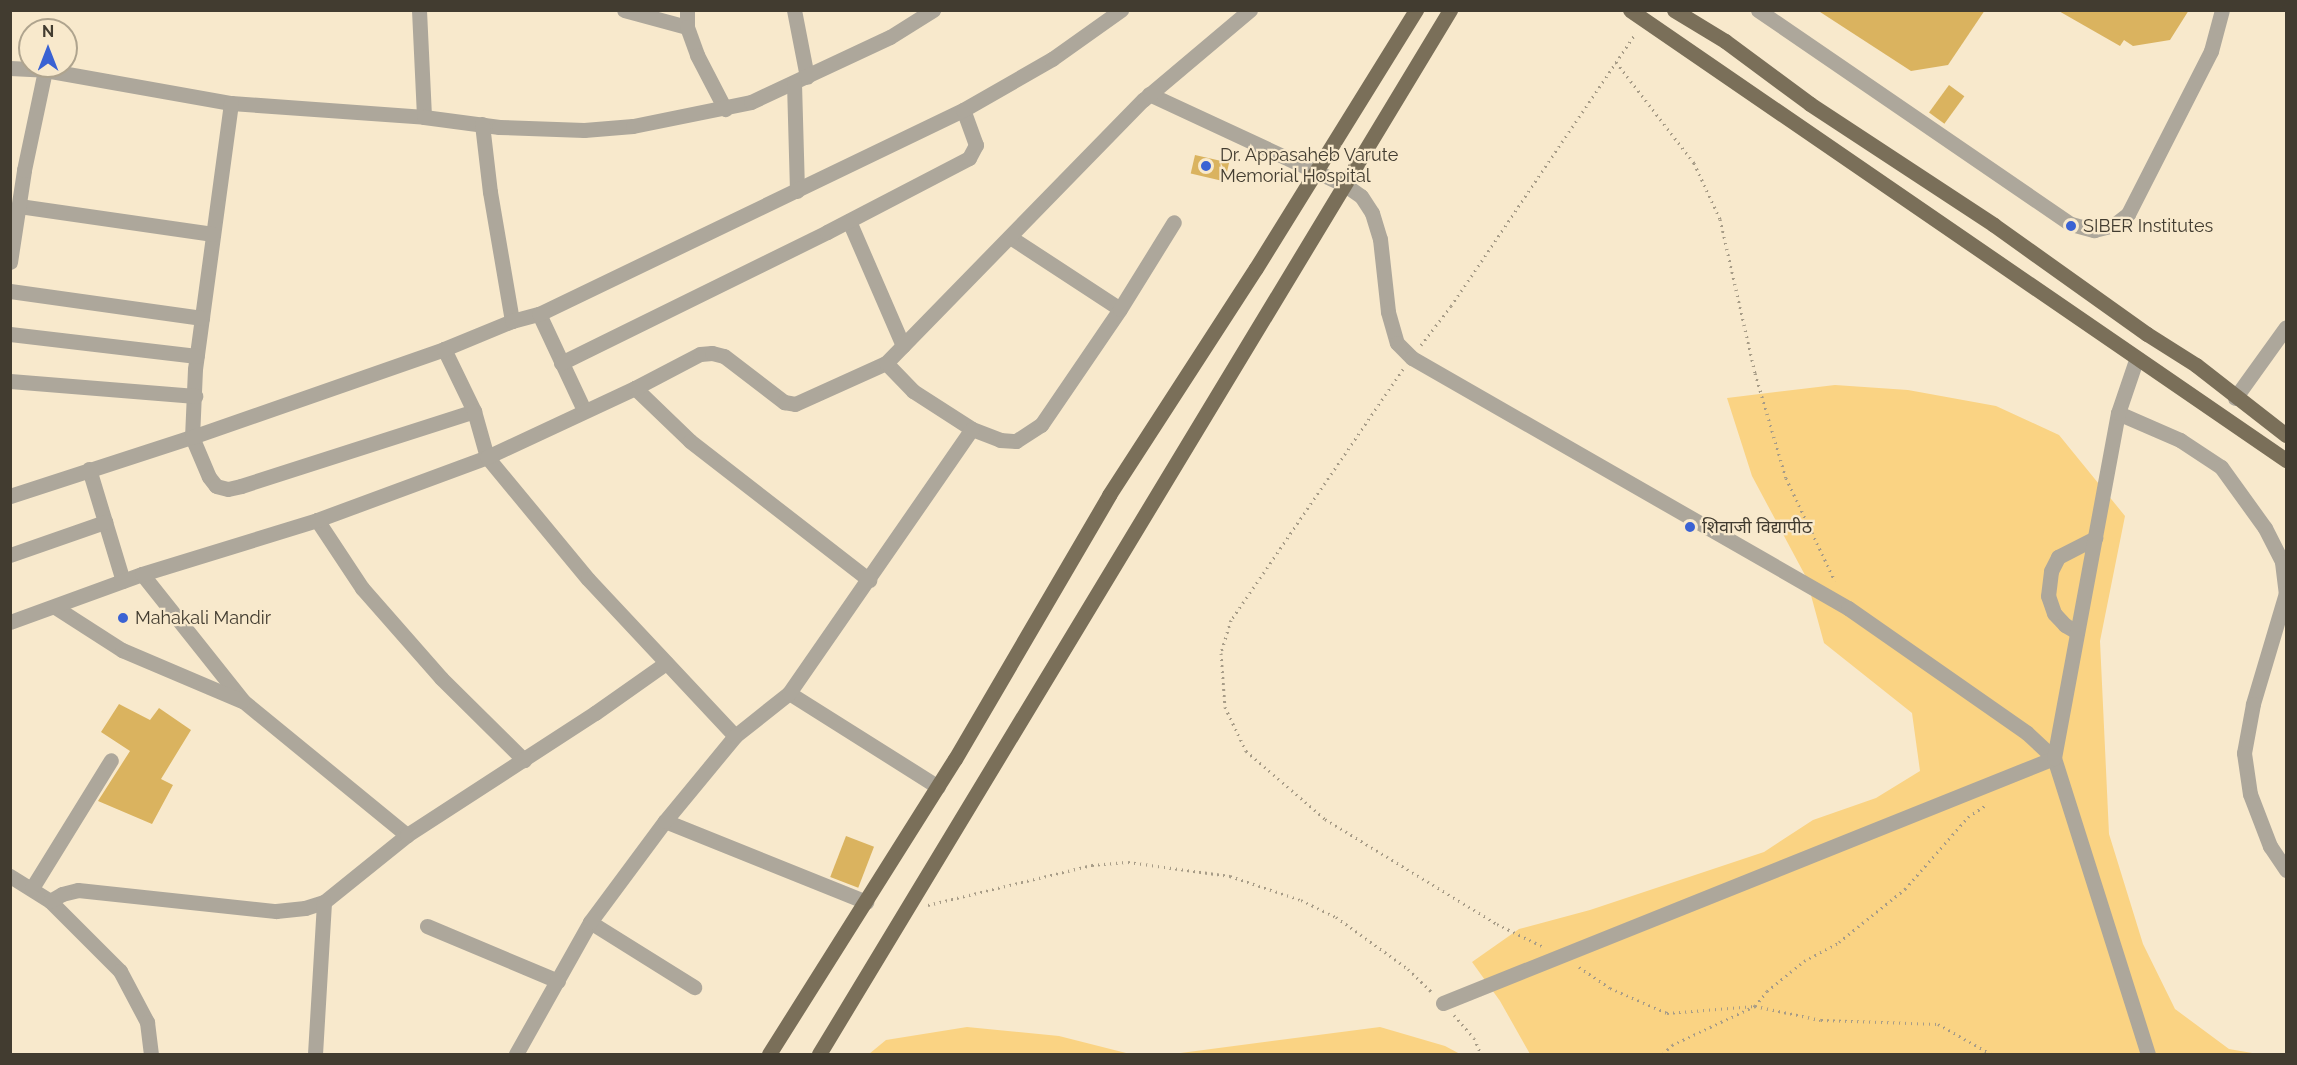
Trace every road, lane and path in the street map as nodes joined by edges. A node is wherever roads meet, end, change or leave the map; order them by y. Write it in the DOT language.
graph roads {
  1 [pos="420,10"];
  2 [pos="624,10"];
  3 [pos="687,10"];
  4 [pos="794,10"];
  5 [pos="933,10"];
  6 [pos="1121,10"];
  7 [pos="1250,10"];
  8 [pos="1416,10"];
  9 [pos="1450,10"];
  10 [pos="1630,10"];
  11 [pos="1674,10"];
  12 [pos="1758,10"];
  13 [pos="2222,10"];
  14 [pos="1644,20"];
  15 [pos="687,27"];
  16 [pos="1616,62"];
  17 [pos="78,76"];
  18 [pos="43,78"];
  19 [pos="800,80"];
  20 [pos="1149,94"];
  21 [pos="231,104"];
  22 [pos="725,109"];
  23 [pos="963,110"];
  24 [pos="424,117"];
  25 [pos="482,124"];
  26 [pos="1316,173"];
  27 [pos="1345,185"];
  28 [pos="797,191"];
  29 [pos="19,206"];
  30 [pos="849,221"];
  31 [pos="1174,222"];
  32 [pos="213,234"];
  33 [pos="1010,237"];
  34 [pos="10,261"];
  35 [pos="10,291"];
  36 [pos="1120,309"];
  37 [pos="539,314"];
  38 [pos="202,318"];
  39 [pos="512,321"];
  40 [pos="2286,327"];
  41 [pos="10,334"];
  42 [pos="903,346"];
  43 [pos="444,349"];
  44 [pos="197,356"];
  45 [pos="1412,358"];
  46 [pos="2136,360"];
  47 [pos="561,363"];
  48 [pos="886,363"];
  49 [pos="10,381"];
  50 [pos="635,388"];
  51 [pos="195,396"];
  52 [pos="2235,398"];
  53 [pos="584,410"];
  54 [pos="474,411"];
  55 [pos="2118,413"];
  56 [pos="972,429"];
  57 [pos="2286,435"];
  58 [pos="192,437"];
  59 [pos="488,457"];
  60 [pos="2286,460"];
  61 [pos="89,470"];
  62 [pos="10,496"];
  63 [pos="316,520"];
  64 [pos="105,522"];
  65 [pos="2095,538"];
  66 [pos="10,555"];
  67 [pos="142,574"];
  68 [pos="869,580"];
  69 [pos="123,581"];
  70 [pos="55,607"];
  71 [pos="1848,608"];
  72 [pos="10,621"];
  73 [pos="2077,632"];
  74 [pos="666,663"];
  75 [pos="789,693"];
  76 [pos="243,701"];
  77 [pos="735,736"];
  78 [pos="2054,758"];
  79 [pos="111,760"];
  80 [pos="524,760"];
  81 [pos="938,787"];
  82 [pos="1997,798"];
  83 [pos="664,821"];
  84 [pos="407,835"];
  85 [pos="2286,870"];
  86 [pos="10,876"];
  87 [pos="32,888"];
  88 [pos="50,901"];
  89 [pos="324,902"];
  90 [pos="866,902"];
  91 [pos="906,911"];
  92 [pos="590,922"];
  93 [pos="427,926"];
  94 [pos="1563,956"];
  95 [pos="558,981"];
  96 [pos="694,987"];
  97 [pos="1443,1003"];
  98 [pos="1755,1006"];
  99 [pos="152,1054"];
  100 [pos="315,1054"];
  101 [pos="516,1054"];
  102 [pos="769,1054"];
  103 [pos="819,1054"];
  104 [pos="1481,1054"];
  105 [pos="1663,1054"];
  106 [pos="1991,1054"];
  107 [pos="2148,1054"];
  1 -- 24 [label="street"];
  2 -- 15 [label="street"];
  3 -- 15 [label="street"];
  4 -- 19 [label="street"];
  5 -- 19 [label="street"];
  6 -- 23 [label="street"];
  7 -- 20 [label="street"];
  8 -- 26 [label="main road"];
  9 -- 27 [label="main road"];
  10 -- 14 [label="main road"];
  11 -- 52 [label="main road"];
  12 -- 13 [label="street"];
  14 -- 16 [label="path"];
  14 -- 46 [label="main road"];
  15 -- 22 [label="street"];
  16 -- 45 [label="path"];
  16 -- 71 [label="path"];
  17 -- 21 [label="street"];
  18 -- 29 [label="street"];
  19 -- 22 [label="street"];
  19 -- 28 [label="street"];
  20 -- 26 [label="street"];
  20 -- 33 [label="street"];
  21 -- 24 [label="street"];
  21 -- 32 [label="street"];
  22 -- 25 [label="street"];
  23 -- 28 [label="street"];
  23 -- 30 [label="street"];
  24 -- 25 [label="street"];
  25 -- 39 [label="street"];
  26 -- 27 [label="street"];
  26 -- 81 [label="main road"];
  27 -- 45 [label="street"];
  27 -- 91 [label="main road"];
  28 -- 37 [label="street"];
  29 -- 32 [label="street"];
  29 -- 34 [label="street"];
  30 -- 42 [label="street"];
  30 -- 47 [label="street"];
  31 -- 36 [label="street"];
  32 -- 38 [label="street"];
  33 -- 36 [label="street"];
  33 -- 42 [label="street"];
  35 -- 38 [label="street"];
  36 -- 56 [label="street"];
  37 -- 39 [label="street"];
  37 -- 47 [label="street"];
  38 -- 44 [label="street"];
  39 -- 43 [label="street"];
  40 -- 52 [label="street"];
  41 -- 44 [label="street"];
  42 -- 48 [label="street"];
  43 -- 54 [label="street"];
  43 -- 58 [label="street"];
  44 -- 51 [label="street"];
  45 -- 71 [label="street"];
  45 -- 94 [label="path"];
  46 -- 55 [label="street"];
  46 -- 60 [label="main road"];
  47 -- 53 [label="street"];
  48 -- 50 [label="street"];
  48 -- 56 [label="street"];
  49 -- 51 [label="street"];
  50 -- 53 [label="street"];
  50 -- 68 [label="street"];
  51 -- 58 [label="street"];
  52 -- 57 [label="main road"];
  53 -- 59 [label="street"];
  54 -- 58 [label="street"];
  54 -- 59 [label="street"];
  55 -- 65 [label="street"];
  55 -- 85 [label="street"];
  56 -- 68 [label="street"];
  58 -- 61 [label="street"];
  59 -- 63 [label="street"];
  59 -- 74 [label="street"];
  61 -- 62 [label="street"];
  61 -- 64 [label="street"];
  63 -- 67 [label="street"];
  63 -- 80 [label="street"];
  64 -- 66 [label="street"];
  64 -- 69 [label="street"];
  65 -- 73 [label="street"];
  65 -- 73 [label="street"];
  67 -- 69 [label="street"];
  67 -- 76 [label="street"];
  68 -- 75 [label="street"];
  69 -- 70 [label="street"];
  70 -- 72 [label="street"];
  70 -- 76 [label="street"];
  71 -- 78 [label="street"];
  73 -- 78 [label="street"];
  74 -- 77 [label="street"];
  74 -- 80 [label="street"];
  75 -- 77 [label="street"];
  75 -- 81 [label="street"];
  76 -- 84 [label="street"];
  77 -- 83 [label="street"];
  78 -- 94 [label="street"];
  78 -- 107 [label="street"];
  79 -- 87 [label="street"];
  80 -- 84 [label="street"];
  81 -- 90 [label="main road"];
  82 -- 98 [label="path"];
  83 -- 90 [label="street"];
  83 -- 92 [label="street"];
  84 -- 89 [label="street"];
  86 -- 87 [label="street"];
  87 -- 88 [label="street"];
  88 -- 89 [label="street"];
  88 -- 99 [label="street"];
  89 -- 100 [label="street"];
  90 -- 102 [label="main road"];
  91 -- 97 [label="path"];
  91 -- 103 [label="main road"];
  92 -- 95 [label="street"];
  92 -- 96 [label="street"];
  93 -- 95 [label="street"];
  94 -- 97 [label="street"];
  94 -- 98 [label="path"];
  95 -- 101 [label="street"];
  97 -- 104 [label="path"];
  98 -- 105 [label="path"];
  98 -- 106 [label="path"];
}
